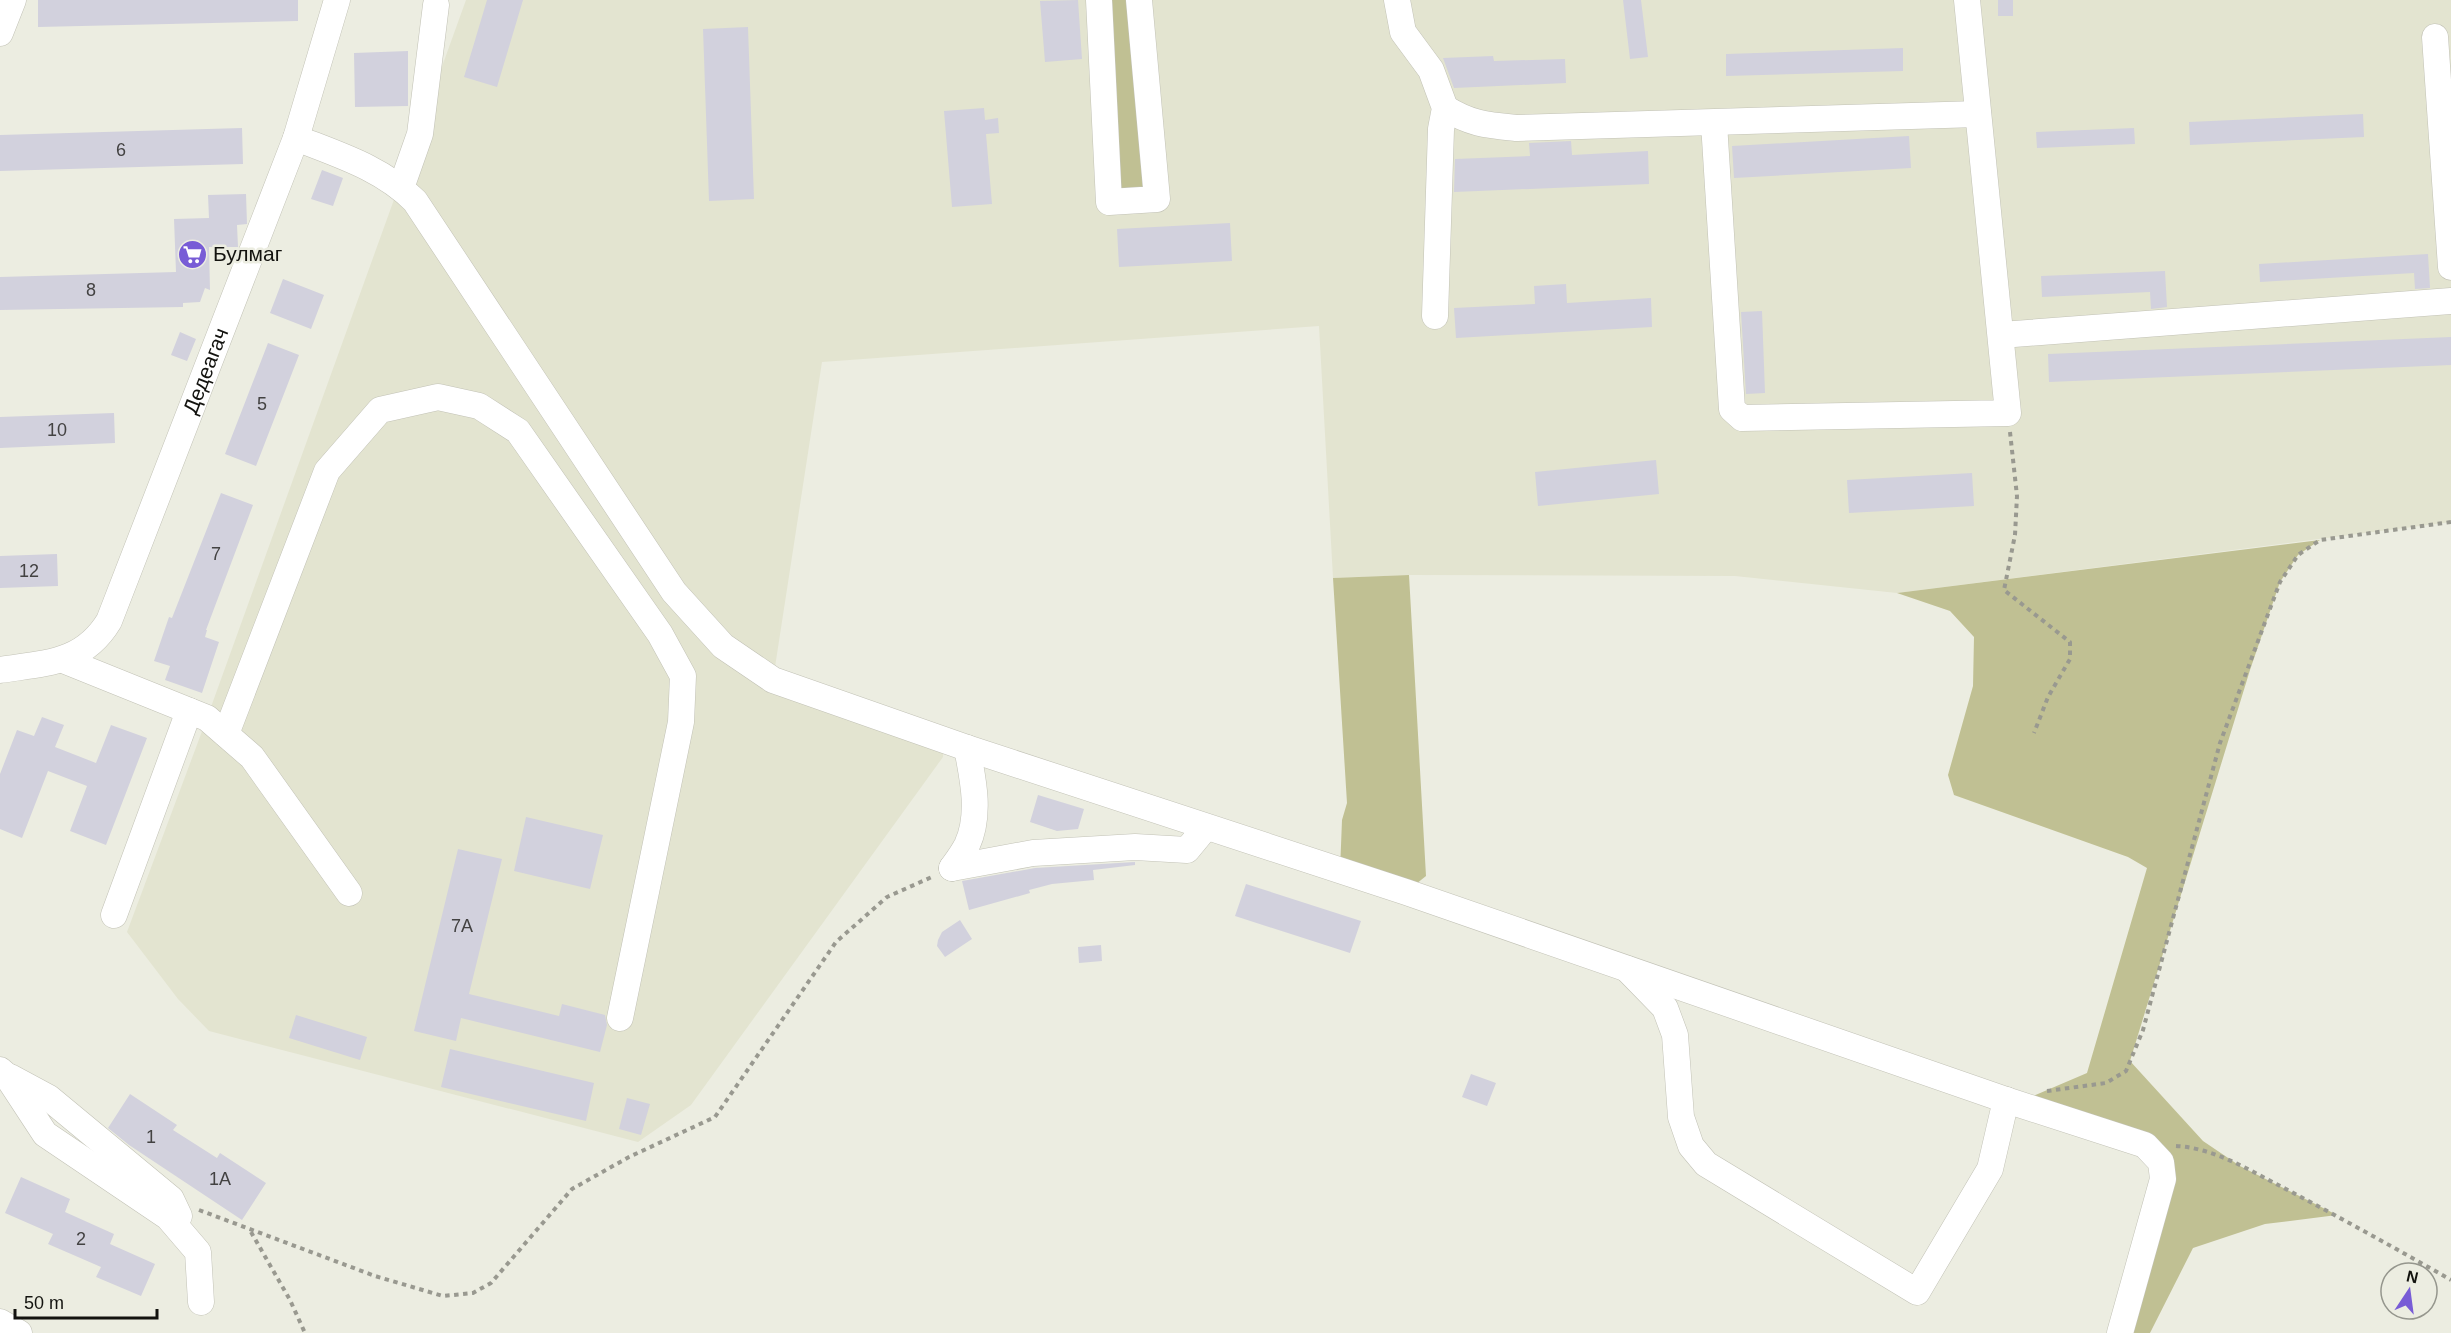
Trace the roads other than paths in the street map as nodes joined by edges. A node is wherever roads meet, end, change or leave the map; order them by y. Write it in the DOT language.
graph roads {
  1 [pos="13,0"];
  2 [pos="337,0"];
  3 [pos="1099,0"];
  4 [pos="1139,0"];
  5 [pos="1396,0"];
  6 [pos="1967,0"];
  7 [pos="436,5"];
  8 [pos="0,33"];
  9 [pos="2435,37"];
  10 [pos="1142,41"];
  11 [pos="1101,45"];
  12 [pos="1445,108"];
  13 [pos="1978,114"];
  14 [pos="1714,123"];
  15 [pos="296,138"];
  16 [pos="401,188"];
  17 [pos="2451,267"];
  18 [pos="2451,301"];
  19 [pos="1435,316"];
  20 [pos="2001,335"];
  21 [pos="63,660"];
  22 [pos="0,670"];
  23 [pos="189,711"];
  24 [pos="226,734"];
  25 [pos="967,748"];
  26 [pos="1206,827"];
  27 [pos="350,893"];
  28 [pos="114,915"];
  29 [pos="1625,966"];
  30 [pos="620,1018"];
  31 [pos="3,1073"];
  32 [pos="2012,1102"];
  33 [pos="198,1252"];
  34 [pos="201,1302"];
  35 [pos="0,1322"];
  36 [pos="20,1333"];
  37 [pos="2120,1333"];
  1 -- 8 [label="street"];
  2 -- 15 [label="street, Дедеагач"];
  3 -- 11 [label="street"];
  4 -- 10 [label="street"];
  5 -- 12 [label="street"];
  6 -- 13 [label="street"];
  7 -- 16 [label="street"];
  9 -- 17 [label="street"];
  10 -- 11 [label="street"];
  10 -- 11 [label="street"];
  12 -- 14 [label="street"];
  12 -- 19 [label="street"];
  13 -- 14 [label="street"];
  13 -- 20 [label="street"];
  14 -- 20 [label="street"];
  15 -- 16 [label="street"];
  15 -- 21 [label="street, Дедеагач"];
  16 -- 25 [label="street"];
  18 -- 20 [label="street"];
  21 -- 22 [label="street, Дедеагач"];
  21 -- 23 [label="street"];
  23 -- 24 [label="street"];
  23 -- 28 [label="street"];
  24 -- 27 [label="street"];
  24 -- 30 [label="street"];
  25 -- 26 [label="street"];
  25 -- 26 [label="street"];
  26 -- 29 [label="street"];
  29 -- 32 [label="street"];
  29 -- 32 [label="street"];
  31 -- 33 [label="street"];
  31 -- 33 [label="street"];
  32 -- 37 [label="street"];
  33 -- 34 [label="street"];
  35 -- 36 [label="street"];
}
